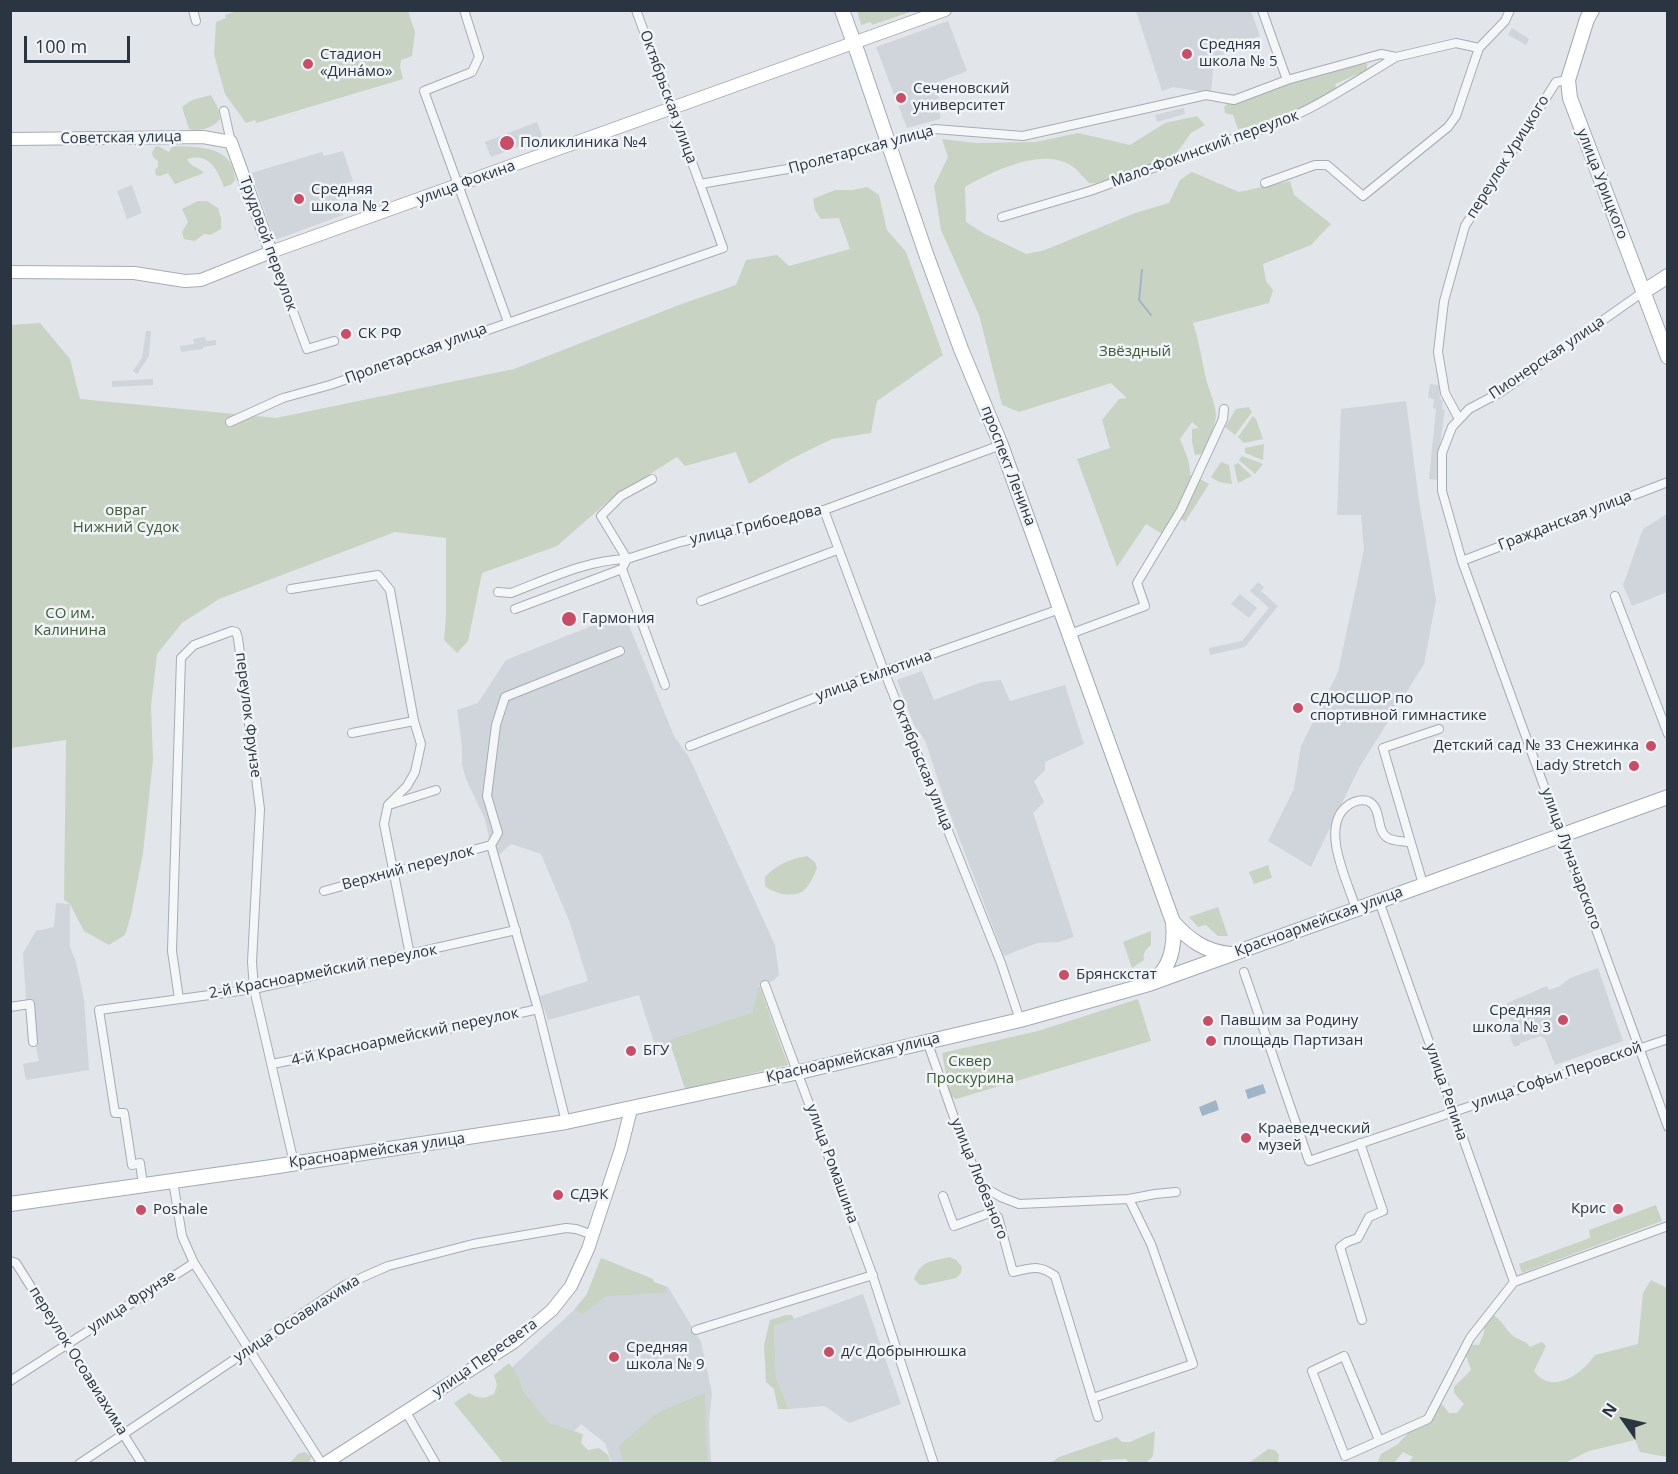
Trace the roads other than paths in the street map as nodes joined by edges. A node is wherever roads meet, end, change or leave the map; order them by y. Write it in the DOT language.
graph roads {
  1 [pos="193,10"];
  2 [pos="464,10"];
  3 [pos="636,10"];
  4 [pos="842,10"];
  5 [pos="945,10"];
  6 [pos="1262,10"];
  7 [pos="1510,10"];
  8 [pos="1592,10"];
  9 [pos="196,21"];
  10 [pos="854,42"];
  11 [pos="1479,48"];
  12 [pos="1396,57"];
  13 [pos="1287,80"];
  14 [pos="1568,80"];
  15 [pos="672,109"];
  16 [pos="224,111"];
  17 [pos="10,139"];
  18 [pos="231,142"];
  19 [pos="888,142"];
  20 [pos="1266,183"];
  21 [pos="699,184"];
  22 [pos="458,187"];
  23 [pos="1002,217"];
  24 [pos="271,252"];
  25 [pos="10,272"];
  26 [pos="1668,276"];
  27 [pos="1643,292"];
  28 [pos="508,322"];
  29 [pos="334,340"];
  30 [pos="1668,357"];
  31 [pos="1224,409"];
  32 [pos="1459,419"];
  33 [pos="230,422"];
  34 [pos="1001,445"];
  35 [pos="1442,453"];
  36 [pos="652,479"];
  37 [pos="1668,482"];
  38 [pos="824,510"];
  39 [pos="837,550"];
  40 [pos="627,559"];
  41 [pos="1462,561"];
  42 [pos="622,568"];
  43 [pos="291,589"];
  44 [pos="498,592"];
  45 [pos="1616,596"];
  46 [pos="701,601"];
  47 [pos="515,609"];
  48 [pos="1060,609"];
  49 [pos="1070,634"];
  50 [pos="620,651"];
  51 [pos="884,671"];
  52 [pos="665,685"];
  53 [pos="414,721"];
  54 [pos="1439,729"];
  55 [pos="352,733"];
  56 [pos="1668,734"];
  57 [pos="690,746"];
  58 [pos="436,790"];
  59 [pos="1668,797"];
  60 [pos="388,805"];
  61 [pos="1563,835"];
  62 [pos="1407,842"];
  63 [pos="492,845"];
  64 [pos="394,871"];
  65 [pos="1423,884"];
  66 [pos="324,891"];
  67 [pos="1379,901"];
  68 [pos="1356,909"];
  69 [pos="1173,922"];
  70 [pos="516,930"];
  71 [pos="1231,954"];
  72 [pos="410,955"];
  73 [pos="1244,972"];
  74 [pos="1149,984"];
  75 [pos="765,985"];
  76 [pos="254,989"];
  77 [pos="179,999"];
  78 [pos="10,1007"];
  79 [pos="538,1009"];
  80 [pos="1020,1020"];
  81 [pos="1668,1039"];
  82 [pos="33,1041"];
  83 [pos="927,1041"];
  84 [pos="1640,1048"];
  85 [pos="272,1064"];
  86 [pos="799,1072"];
  87 [pos="631,1109"];
  88 [pos="1453,1112"];
  89 [pos="566,1122"];
  90 [pos="1668,1127"];
  91 [pos="1360,1143"];
  92 [pos="294,1163"];
  93 [pos="173,1181"];
  94 [pos="143,1185"];
  95 [pos="982,1185"];
  96 [pos="1176,1192"];
  97 [pos="943,1196"];
  98 [pos="1129,1199"];
  99 [pos="10,1204"];
  100 [pos="992,1212"];
  101 [pos="1668,1226"];
  102 [pos="593,1235"];
  103 [pos="10,1261"];
  104 [pos="194,1263"];
  105 [pos="873,1275"];
  106 [pos="1514,1282"];
  107 [pos="1362,1320"];
  108 [pos="696,1330"];
  109 [pos="68,1343"];
  110 [pos="250,1349"];
  111 [pos="10,1381"];
  112 [pos="1093,1398"];
  113 [pos="406,1412"];
  114 [pos="1098,1417"];
  115 [pos="124,1434"];
  116 [pos="1379,1440"];
  117 [pos="79,1464"];
  118 [pos="142,1464"];
  119 [pos="323,1464"];
  120 [pos="436,1464"];
  121 [pos="934,1464"];
  1 -- 9 [label="street"];
  2 -- 22 [label="street"];
  3 -- 15 [label="street, Октябрьская улица"];
  4 -- 10 [label="main road, проспект Ленина"];
  5 -- 10 [label="main road, улица Фокина"];
  6 -- 13 [label="street"];
  7 -- 11 [label="street"];
  8 -- 14 [label="main road, улица Урицкого"];
  10 -- 15 [label="main road, улица Фокина"];
  10 -- 19 [label="main road, проспект Ленина"];
  11 -- 12 [label="street, Пролетарская улица"];
  11 -- 20 [label="street"];
  12 -- 13 [label="street, Пролетарская улица"];
  12 -- 23 [label="street, Мало-Фокинский переулок"];
  13 -- 19 [label="street, Пролетарская улица"];
  14 -- 27 [label="main road, улица Урицкого"];
  14 -- 32 [label="street, переулок Урицкого"];
  15 -- 21 [label="street, Октябрьская улица"];
  15 -- 22 [label="main road, улица Фокина"];
  16 -- 18 [label="street, Трудовой переулок"];
  17 -- 18 [label="main road, Советская улица"];
  18 -- 24 [label="main road, Трудовой переулок"];
  19 -- 21 [label="street, Пролетарская улица"];
  19 -- 34 [label="main road, проспект Ленина"];
  21 -- 28 [label="street, Пролетарская улица"];
  22 -- 24 [label="main road, улица Фокина"];
  22 -- 28 [label="street"];
  24 -- 25 [label="main road, улица Фокина"];
  24 -- 29 [label="street, Трудовой переулок"];
  26 -- 27 [label="main road, Пионерская улица"];
  27 -- 30 [label="main road, улица Урицкого"];
  27 -- 32 [label="street, Пионерская улица"];
  28 -- 33 [label="street, Пролетарская улица"];
  31 -- 49 [label="street"];
  32 -- 35 [label="street, Пионерская улица"];
  34 -- 38 [label="street, улица Грибоедова"];
  34 -- 48 [label="main road, проспект Ленина"];
  35 -- 41 [label="street, улица Луначарского"];
  36 -- 40 [label="street"];
  37 -- 41 [label="street, Гражданская улица"];
  38 -- 39 [label="street, Октябрьская улица"];
  38 -- 40 [label="street, улица Грибоедова"];
  39 -- 46 [label="street"];
  39 -- 51 [label="street, Октябрьская улица"];
  40 -- 42 [label="street"];
  40 -- 44 [label="street, улица Грибоедова"];
  41 -- 61 [label="street, улица Луначарского"];
  42 -- 47 [label="street"];
  42 -- 52 [label="street"];
  43 -- 53 [label="street"];
  45 -- 56 [label="street"];
  48 -- 49 [label="main road, проспект Ленина"];
  48 -- 51 [label="street, улица Емлютина"];
  49 -- 69 [label="main road, проспект Ленина"];
  50 -- 63 [label="street"];
  51 -- 57 [label="street, улица Емлютина"];
  51 -- 80 [label="street, Октябрьская улица"];
  53 -- 55 [label="street"];
  53 -- 60 [label="street"];
  54 -- 65 [label="street"];
  58 -- 60 [label="street"];
  59 -- 61 [label="main road, Красноармейская улица"];
  60 -- 64 [label="street"];
  61 -- 65 [label="main road, Красноармейская улица"];
  61 -- 84 [label="street, улица Луначарского"];
  62 -- 68 [label="street"];
  63 -- 64 [label="street, Верхний переулок"];
  63 -- 70 [label="street"];
  64 -- 66 [label="street, Верхний переулок"];
  64 -- 72 [label="street"];
  65 -- 67 [label="main road, Красноармейская улица"];
  67 -- 68 [label="main road, Красноармейская улица"];
  67 -- 88 [label="street, улица Репина"];
  68 -- 71 [label="main road, Красноармейская улица"];
  69 -- 71 [label="main road"];
  69 -- 74 [label="main road"];
  70 -- 72 [label="street, 2-й Красноармейский переулок"];
  70 -- 79 [label="street"];
  71 -- 74 [label="main road, Красноармейская улица"];
  72 -- 76 [label="street, 2-й Красноармейский переулок"];
  73 -- 91 [label="street, улица Софьи Перовской"];
  74 -- 80 [label="main road, Красноармейская улица"];
  75 -- 86 [label="street, улица Ромашина"];
  76 -- 77 [label="street, 2-й Красноармейский переулок"];
  76 -- 77 [label="street, переулок Фрунзе"];
  76 -- 85 [label="street, переулок Фрунзе"];
  77 -- 94 [label="street, 2-й Красноармейский переулок"];
  78 -- 82 [label="street"];
  79 -- 85 [label="street, 4-й Красноармейский переулок"];
  79 -- 89 [label="street"];
  80 -- 83 [label="main road, Красноармейская улица"];
  81 -- 84 [label="street, улица Софьи Перовской"];
  83 -- 86 [label="main road, Красноармейская улица"];
  83 -- 95 [label="street, улица Любезного"];
  84 -- 88 [label="street, улица Софьи Перовской"];
  84 -- 90 [label="street, улица Луначарского"];
  85 -- 92 [label="street, переулок Фрунзе"];
  86 -- 87 [label="main road, Красноармейская улица"];
  86 -- 105 [label="street, улица Ромашина"];
  87 -- 89 [label="main road, Красноармейская улица"];
  87 -- 102 [label="main road, улица Пересвета"];
  88 -- 91 [label="street, улица Софьи Перовской"];
  88 -- 106 [label="street, улица Репина"];
  89 -- 92 [label="main road, Красноармейская улица"];
  91 -- 107 [label="street"];
  92 -- 93 [label="main road, Красноармейская улица"];
  93 -- 94 [label="main road, Красноармейская улица"];
  93 -- 104 [label="street"];
  94 -- 99 [label="main road, Красноармейская улица"];
  95 -- 98 [label="street"];
  95 -- 100 [label="street, улица Любезного"];
  96 -- 98 [label="street"];
  97 -- 100 [label="street"];
  98 -- 112 [label="street"];
  100 -- 112 [label="street, улица Любезного"];
  101 -- 106 [label="street"];
  102 -- 110 [label="street, улица Осоавиахима"];
  102 -- 113 [label="main road, улица Пересвета"];
  103 -- 109 [label="street, переулок Осоавиахима"];
  104 -- 109 [label="street, улица Фрунзе"];
  104 -- 110 [label="street"];
  105 -- 108 [label="street"];
  105 -- 121 [label="street, улица Ромашина"];
  106 -- 116 [label="street"];
  109 -- 111 [label="street, улица Фрунзе"];
  109 -- 115 [label="street, переулок Осоавиахима"];
  110 -- 115 [label="street, улица Осоавиахима"];
  110 -- 119 [label="street"];
  112 -- 114 [label="street, улица Любезного"];
  113 -- 119 [label="main road, улица Пересвета"];
  113 -- 120 [label="street"];
  115 -- 117 [label="street, улица Осоавиахима"];
  115 -- 118 [label="street, переулок Осоавиахима"];
  116 -- 116 [label="street"];
}
